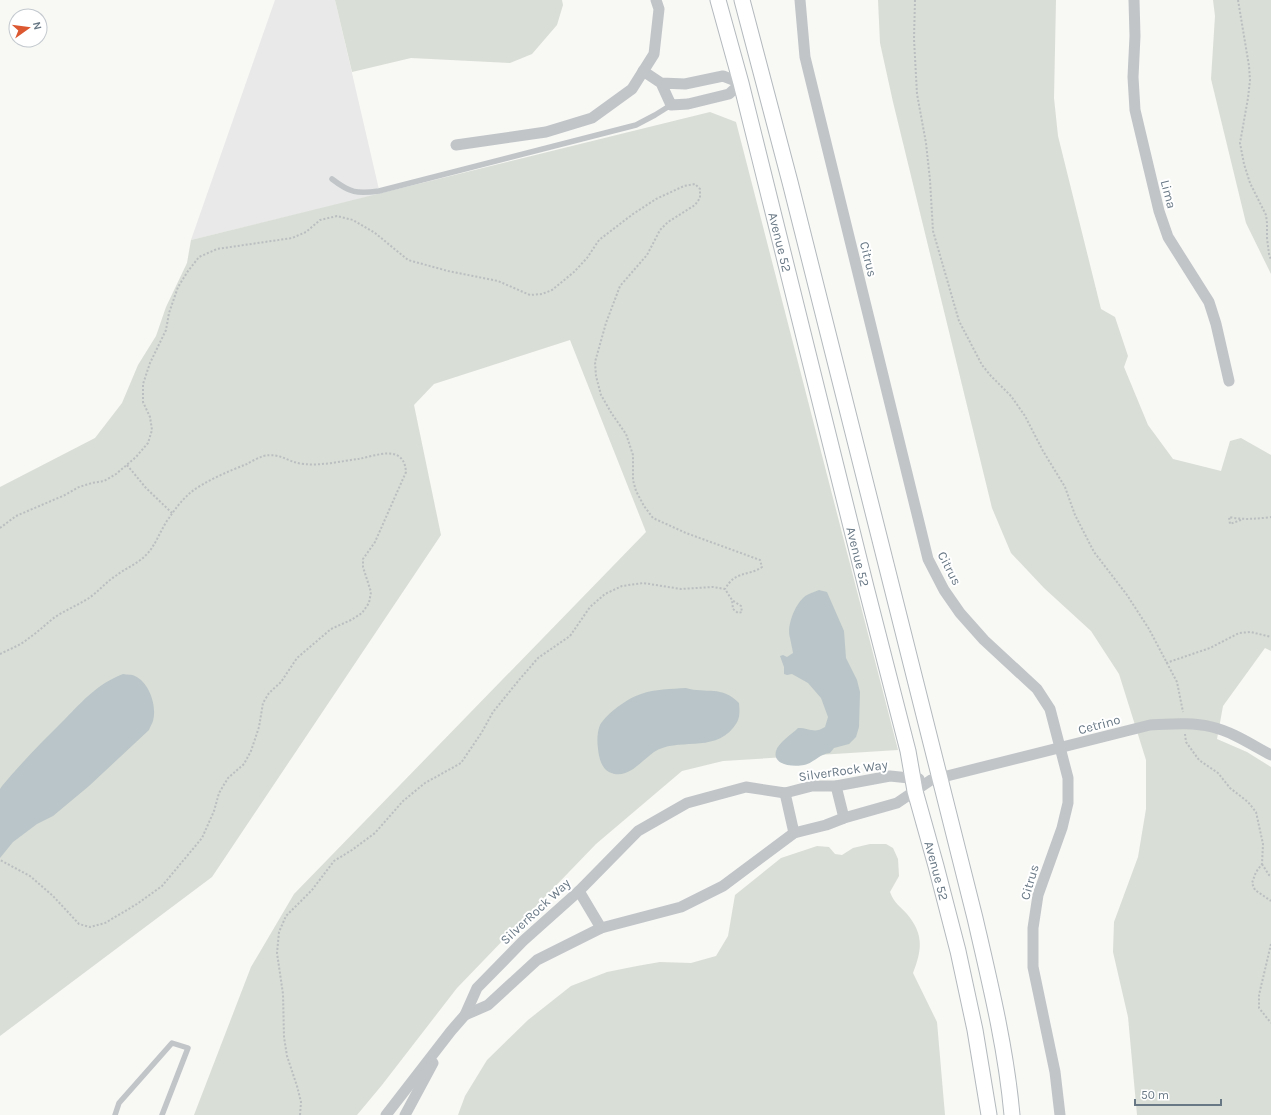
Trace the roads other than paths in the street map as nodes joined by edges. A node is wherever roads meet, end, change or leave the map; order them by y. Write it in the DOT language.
graph roads {
  1 [pos="656,0"];
  2 [pos="718,0"];
  3 [pos="742,0"];
  4 [pos="800,0"];
  5 [pos="1134,0"];
  6 [pos="643,71"];
  7 [pos="661,83"];
  8 [pos="741,83"];
  9 [pos="671,105"];
  10 [pos="456,145"];
  11 [pos="332,179"];
  12 [pos="1229,381"];
  13 [pos="1060,748"];
  14 [pos="1271,755"];
  15 [pos="935,779"];
  16 [pos="914,785"];
  17 [pos="836,786"];
  18 [pos="784,793"];
  19 [pos="844,818"];
  20 [pos="794,833"];
  21 [pos="579,891"];
  22 [pos="601,928"];
  23 [pos="465,1015"];
  24 [pos="451,1031"];
  25 [pos="117,1114"];
  26 [pos="162,1115"];
  27 [pos="386,1115"];
  28 [pos="405,1115"];
  29 [pos="989,1115"];
  30 [pos="1012,1115"];
  31 [pos="1060,1115"];
  1 -- 6 [label="street"];
  2 -- 8 [label="main road, Avenue 52"];
  3 -- 15 [label="main road, Avenue 52"];
  4 -- 13 [label="street, Citrus"];
  5 -- 12 [label="street, Lima"];
  6 -- 7 [label="street"];
  6 -- 10 [label="street"];
  7 -- 8 [label="street"];
  7 -- 9 [label="street"];
  8 -- 9 [label="street"];
  8 -- 16 [label="main road, Avenue 52"];
  9 -- 11 [label="lane"];
  13 -- 14 [label="street, Cetrino"];
  13 -- 15 [label="street, Cetrino"];
  13 -- 31 [label="street, Citrus"];
  15 -- 16 [label="street, SilverRock Way"];
  15 -- 30 [label="main road, Avenue 52"];
  16 -- 17 [label="street, SilverRock Way"];
  16 -- 19 [label="street, SilverRock Way"];
  16 -- 29 [label="main road, Avenue 52"];
  17 -- 18 [label="street, SilverRock Way"];
  17 -- 19 [label="street"];
  18 -- 20 [label="street"];
  18 -- 21 [label="street, SilverRock Way"];
  19 -- 20 [label="street, SilverRock Way"];
  20 -- 22 [label="street, SilverRock Way"];
  21 -- 22 [label="street"];
  21 -- 23 [label="street, SilverRock Way"];
  22 -- 23 [label="street, SilverRock Way"];
  23 -- 24 [label="street, SilverRock Way"];
  24 -- 27 [label="street, SilverRock Way"];
  24 -- 28 [label="street"];
  25 -- 26 [label="lane"];
}
